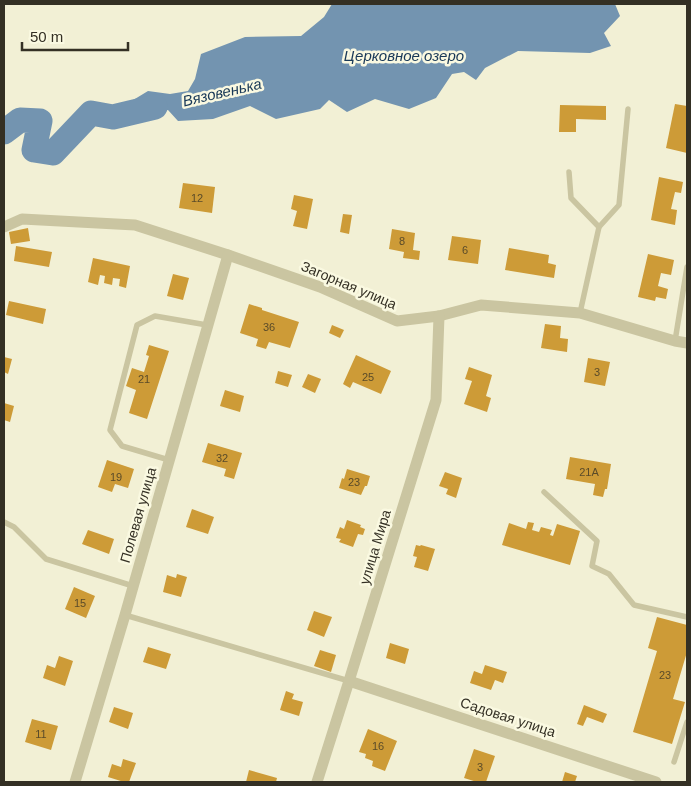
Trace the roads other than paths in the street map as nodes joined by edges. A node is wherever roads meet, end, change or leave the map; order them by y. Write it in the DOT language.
graph roads {
  1 [pos="628,109"];
  2 [pos="568,172"];
  3 [pos="4,227"];
  4 [pos="600,227"];
  5 [pos="228,254"];
  6 [pos="687,267"];
  7 [pos="580,313"];
  8 [pos="438,316"];
  9 [pos="207,325"];
  10 [pos="675,341"];
  11 [pos="687,343"];
  12 [pos="169,460"];
  13 [pos="544,492"];
  14 [pos="4,522"];
  15 [pos="134,587"];
  16 [pos="125,615"];
  17 [pos="687,617"];
  18 [pos="349,681"];
  19 [pos="687,722"];
  20 [pos="674,762"];
  21 [pos="75,782"];
  22 [pos="317,782"];
  23 [pos="656,782"];
  1 -- 4 [label="lane"];
  2 -- 4 [label="lane"];
  3 -- 5 [label="street, Загорная улица"];
  4 -- 7 [label="lane"];
  5 -- 8 [label="street, Загорная улица"];
  5 -- 9 [label="street, Полевая улица"];
  6 -- 10 [label="lane"];
  7 -- 8 [label="street, Загорная улица"];
  7 -- 10 [label="street, Загорная улица"];
  8 -- 18 [label="street, улица Мира"];
  9 -- 12 [label="street, Полевая улица"];
  9 -- 12 [label="lane"];
  10 -- 11 [label="street, Загорная улица"];
  12 -- 15 [label="street, Полевая улица"];
  13 -- 17 [label="lane"];
  14 -- 15 [label="lane"];
  15 -- 16 [label="street, Полевая улица"];
  16 -- 18 [label="lane"];
  16 -- 21 [label="street, Полевая улица"];
  18 -- 22 [label="street, улица Мира"];
  18 -- 23 [label="street, Садовая улица"];
  19 -- 20 [label="lane"];
}
